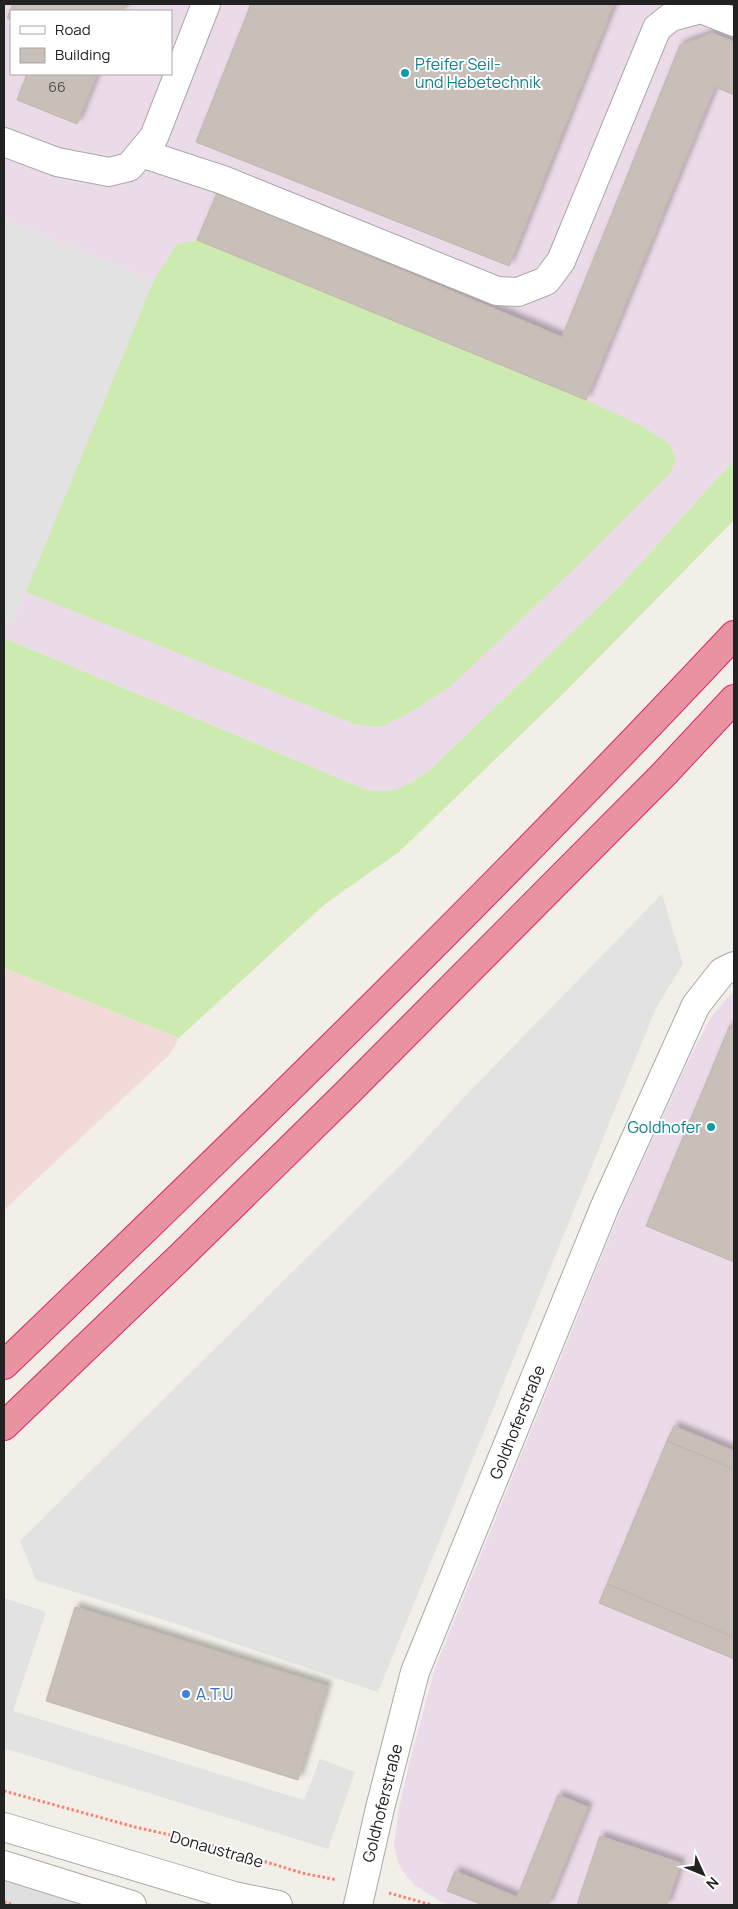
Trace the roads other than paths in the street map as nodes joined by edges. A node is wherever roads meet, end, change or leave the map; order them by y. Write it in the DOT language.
graph roads {
  1 [pos="206,4"];
  2 [pos="734,22"];
  3 [pos="4,142"];
  4 [pos="141,153"];
  5 [pos="734,635"];
  6 [pos="734,699"];
  7 [pos="734,966"];
  8 [pos="4,1365"];
  9 [pos="4,1426"];
  10 [pos="4,1827"];
  11 [pos="4,1865"];
  12 [pos="360,1896"];
  13 [pos="132,1905"];
  14 [pos="278,1905"];
  1 -- 4 [label="street"];
  2 -- 4 [label="street"];
  3 -- 4 [label="street"];
  5 -- 8 [label="highway"];
  6 -- 9 [label="highway"];
  7 -- 12 [label="street, Goldhoferstraße"];
  10 -- 14 [label="street"];
  11 -- 13 [label="street"];
}
